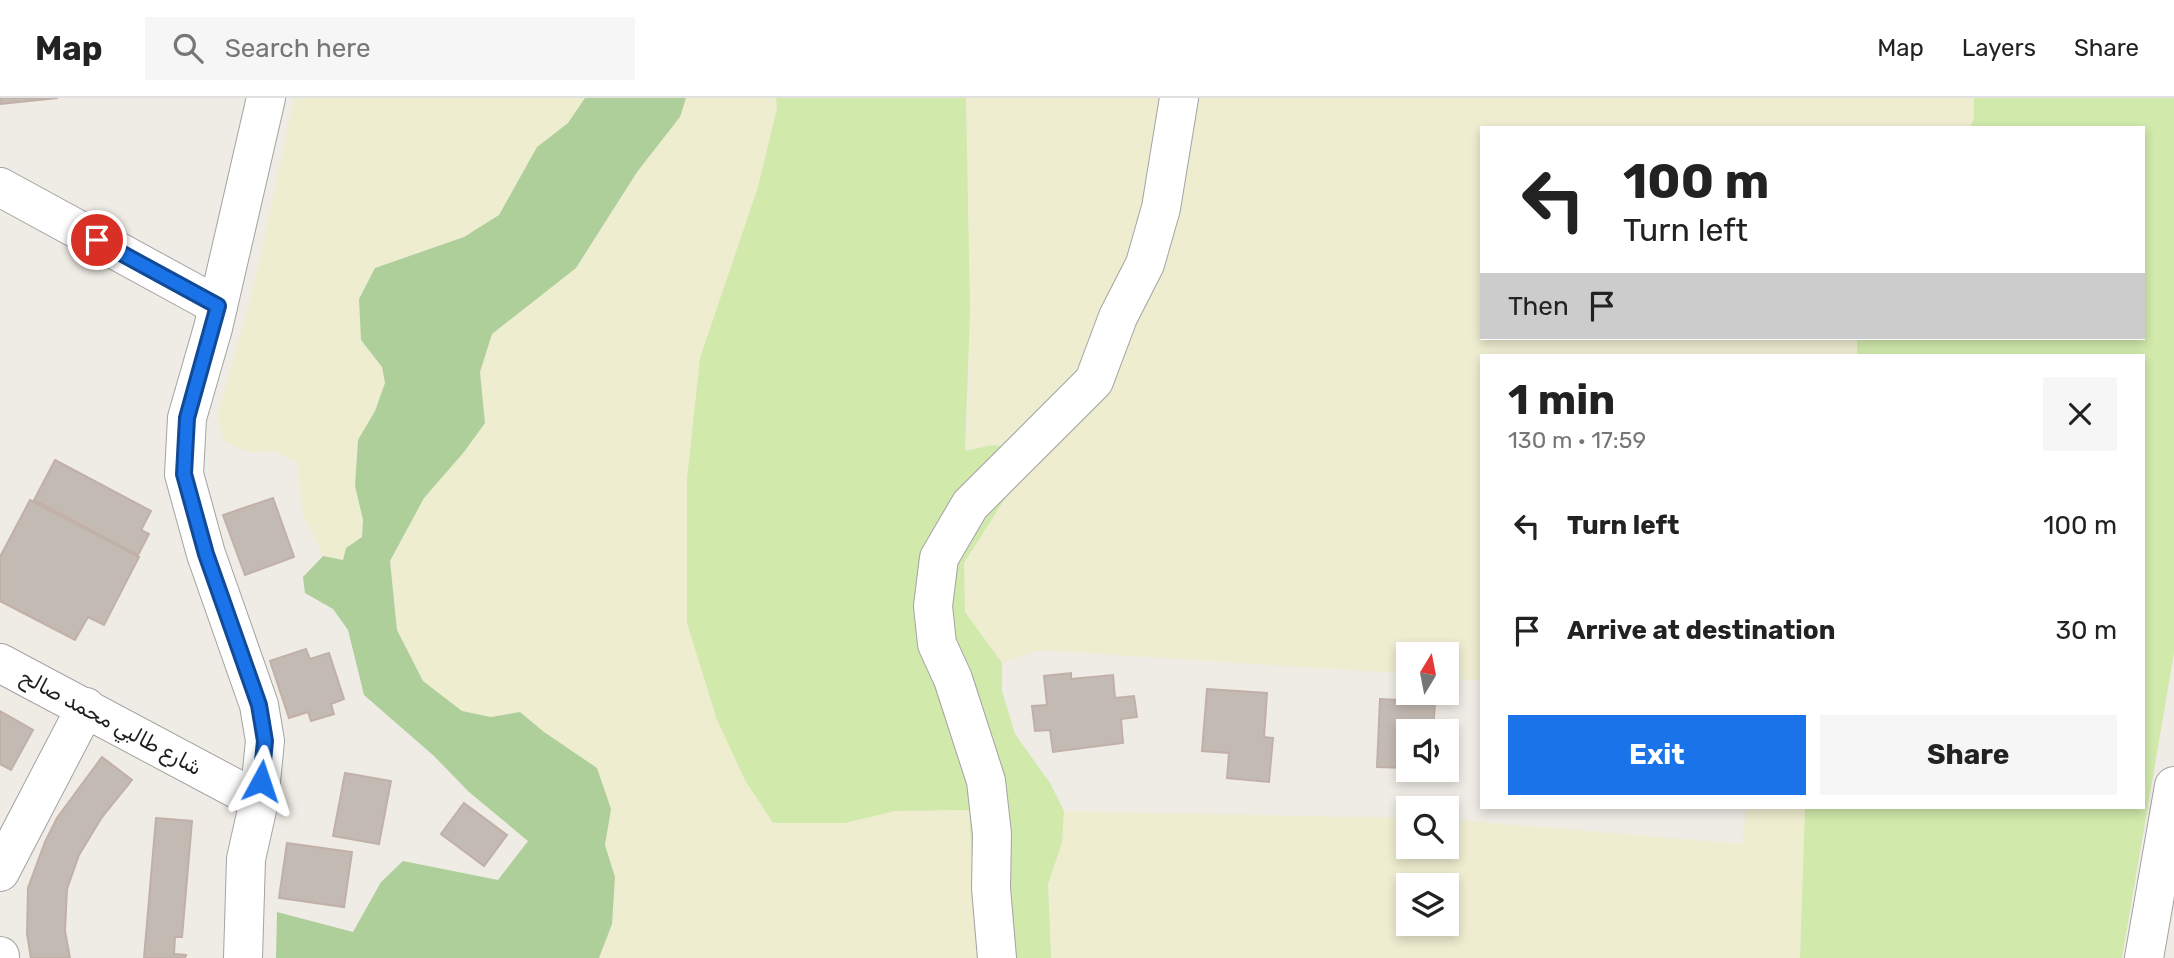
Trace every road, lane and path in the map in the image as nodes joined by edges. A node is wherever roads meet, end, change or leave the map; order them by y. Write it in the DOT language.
graph roads {
  1 [pos="266,98"];
  2 [pos="1179,98"];
  3 [pos="0,187"];
  4 [pos="218,306"];
  5 [pos="0,663"];
  6 [pos="86,707"];
  7 [pos="2174,786"];
  8 [pos="259,801"];
  9 [pos="0,872"];
  10 [pos="2163,905"];
  11 [pos="243,958"];
  12 [pos="996,958"];
  13 [pos="2144,958"];
  1 -- 4 [label="street"];
  2 -- 12 [label="street"];
  3 -- 4 [label="street"];
  4 -- 8 [label="street"];
  5 -- 6 [label="street, شارع طالبي محمد صالح"];
  6 -- 8 [label="street, شارع طالبي محمد صالح"];
  6 -- 9 [label="street"];
  7 -- 10 [label="street"];
  8 -- 11 [label="street"];
  10 -- 13 [label="street"];
}
